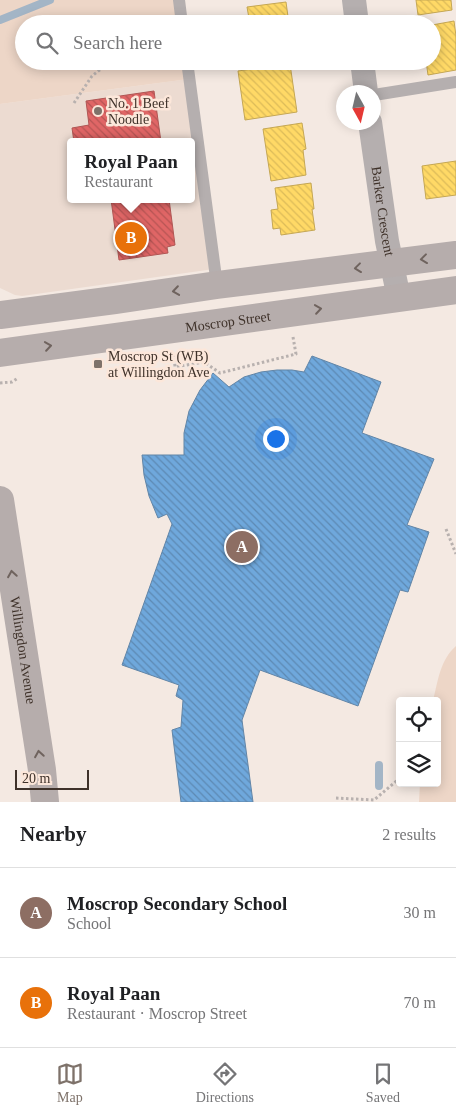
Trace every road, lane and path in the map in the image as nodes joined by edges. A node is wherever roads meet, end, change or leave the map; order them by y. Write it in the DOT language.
graph roads {
  1 [pos="179,0"];
  2 [pos="354,0"];
  3 [pos="181,15"];
  4 [pos="356,15"];
  5 [pos="100,70"];
  6 [pos="188,70"];
  7 [pos="363,70"];
  8 [pos="456,82"];
  9 [pos="365,85"];
  10 [pos="381,94"];
  11 [pos="74,103"];
  12 [pos="371,130"];
  13 [pos="456,255"];
  14 [pos="392,263"];
  15 [pos="217,285"];
  16 [pos="456,290"];
  17 [pos="399,298"];
  18 [pos="0,315"];
  19 [pos="293,336"];
  20 [pos="0,353"];
  21 [pos="174,353"];
  22 [pos="6,382"];
  23 [pos="0,383"];
  24 [pos="0,500"];
  25 [pos="446,529"];
  26 [pos="456,554"];
  27 [pos="396,781"];
  28 [pos="336,798"];
  29 [pos="45,802"];
  1 -- 3 [label="lane"];
  2 -- 4 [label="street"];
  5 -- 11 [label="path"];
  6 -- 15 [label="lane"];
  7 -- 9 [label="street"];
  8 -- 10 [label="lane"];
  12 -- 14 [label="street, Barker Crescent"];
  13 -- 14 [label="street, one-way"];
  14 -- 15 [label="street, one-way"];
  14 -- 17 [label="street, Barker Crescent"];
  15 -- 18 [label="street, one-way"];
  16 -- 17 [label="street, Moscrop Street"];
  20 -- 17 [label="street, Moscrop Street, one-way"];
  19 -- 21 [label="path"];
  22 -- 23 [label="path"];
  29 -- 24 [label="street, Willingdon Avenue, one-way"];
  25 -- 26 [label="path"];
  27 -- 28 [label="path"];
}
